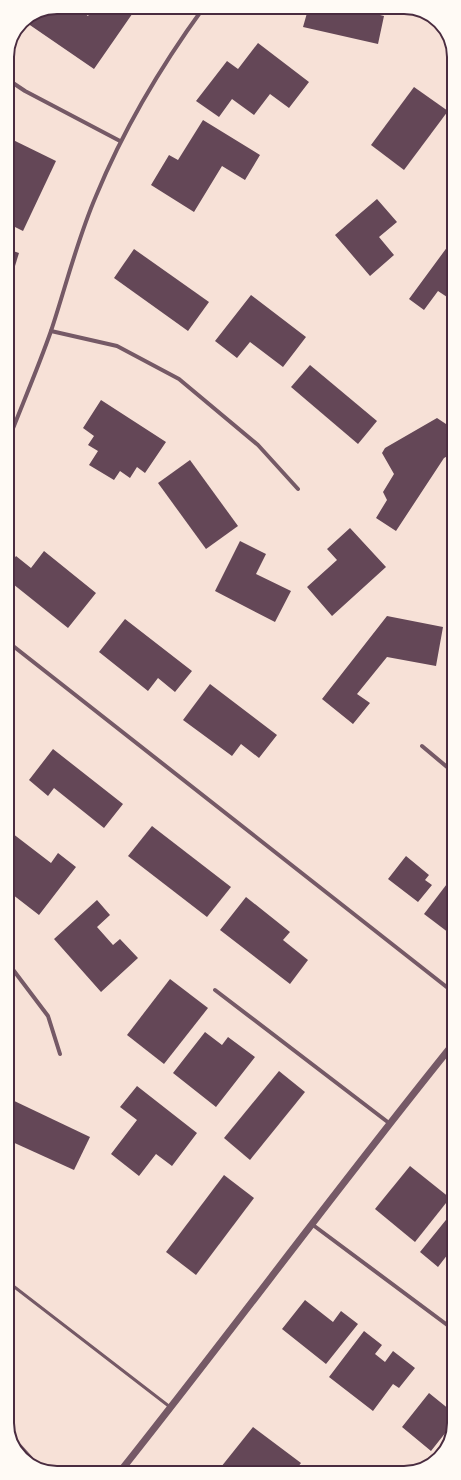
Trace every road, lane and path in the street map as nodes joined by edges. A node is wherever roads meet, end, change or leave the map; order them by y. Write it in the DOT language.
graph roads {
  1 [pos="199,14"];
  2 [pos="14,84"];
  3 [pos="120,141"];
  4 [pos="51,331"];
  5 [pos="14,426"];
  6 [pos="298,489"];
  7 [pos="14,647"];
  8 [pos="422,746"];
  9 [pos="447,767"];
  10 [pos="14,971"];
  11 [pos="447,987"];
  12 [pos="215,990"];
  13 [pos="447,1052"];
  14 [pos="60,1054"];
  15 [pos="389,1123"];
  16 [pos="312,1225"];
  17 [pos="14,1287"];
  18 [pos="447,1325"];
  19 [pos="170,1407"];
  20 [pos="125,1466"];
  1 -- 3 [label="street"];
  2 -- 3 [label="street"];
  3 -- 4 [label="street"];
  4 -- 5 [label="street"];
  4 -- 6 [label="street"];
  7 -- 11 [label="street"];
  8 -- 9 [label="street"];
  10 -- 14 [label="street"];
  12 -- 15 [label="street"];
  13 -- 15 [label="street"];
  15 -- 16 [label="street"];
  16 -- 18 [label="street"];
  16 -- 19 [label="street"];
  17 -- 19 [label="lane"];
  19 -- 20 [label="street"];
}
